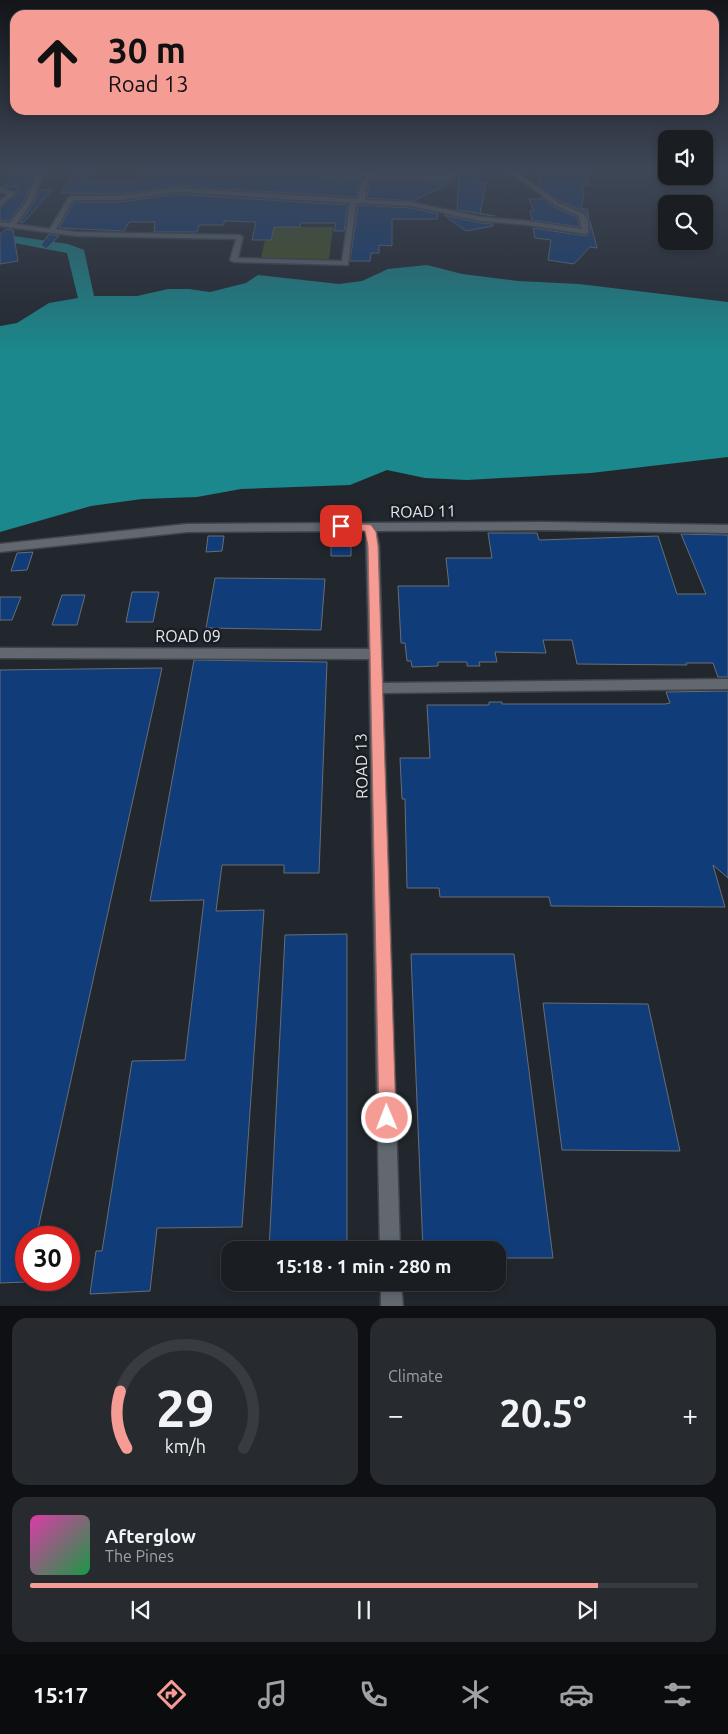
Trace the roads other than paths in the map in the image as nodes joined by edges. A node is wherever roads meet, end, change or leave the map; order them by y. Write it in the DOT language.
graph roads {
  1 [pos="52,231"];
  2 [pos="349,231"];
  3 [pos="368,528"];
  4 [pos="728,529"];
  5 [pos="0,548"];
  6 [pos="0,653"];
  7 [pos="376,654"];
  8 [pos="728,684"];
  9 [pos="377,688"];
  10 [pos="390,1241"];
  11 [pos="391,1291"];
  12 [pos="392,1306"];
  1 -- 2 [label="street"];
  3 -- 4 [label="street, ROAD 11"];
  3 -- 5 [label="street, ROAD 11"];
  3 -- 7 [label="street, ROAD 13"];
  6 -- 7 [label="street, ROAD 09"];
  7 -- 9 [label="street, ROAD 13"];
  8 -- 9 [label="street"];
  9 -- 10 [label="street, ROAD 13"];
  11 -- 12 [label="street"];
}
